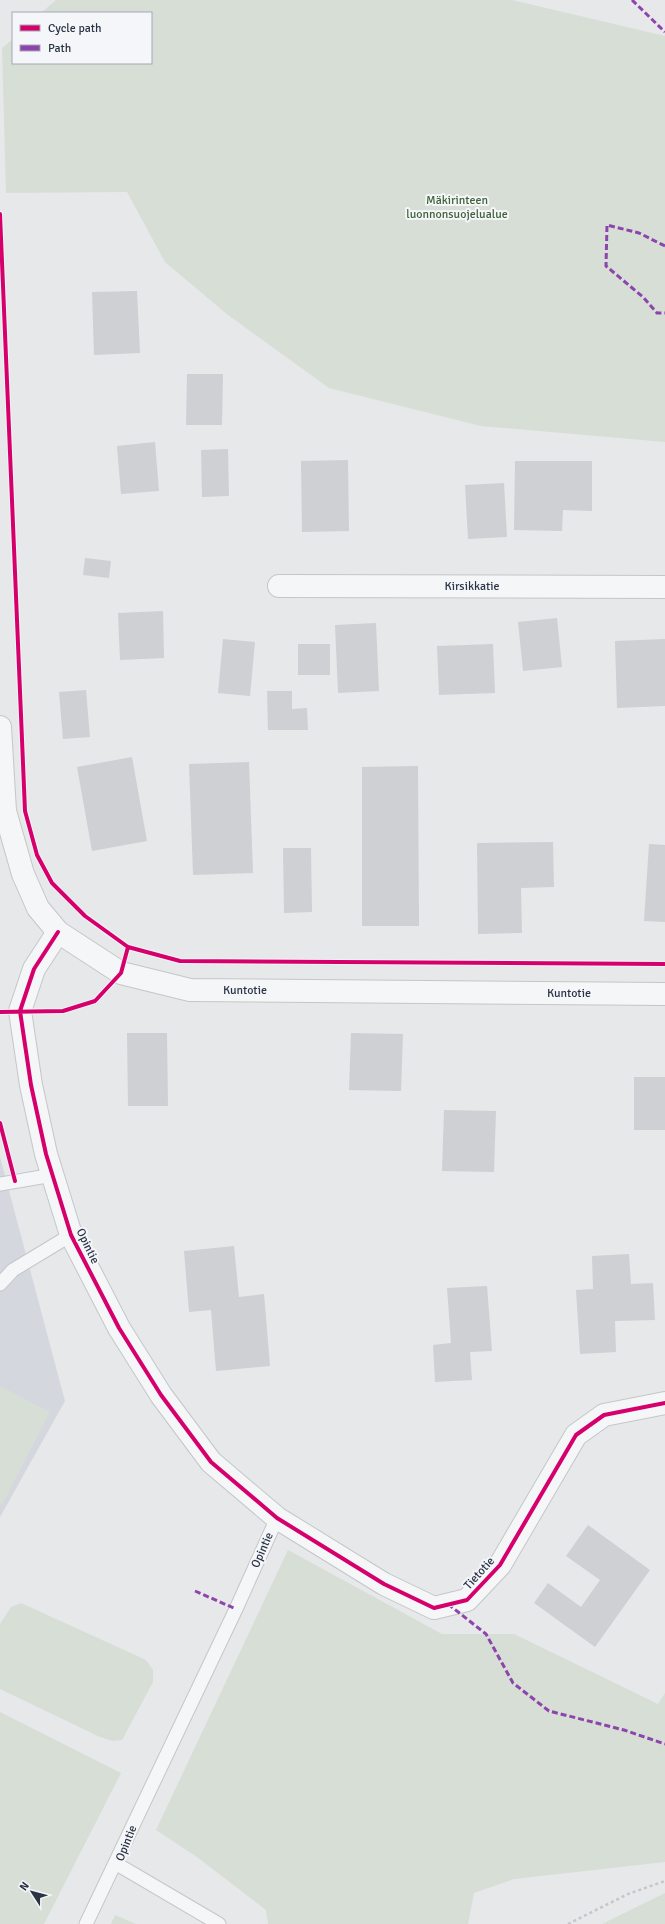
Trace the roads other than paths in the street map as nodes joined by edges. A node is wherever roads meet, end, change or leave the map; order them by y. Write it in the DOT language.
graph roads {
  1 [pos="279,586"];
  2 [pos="665,586"];
  3 [pos="0,727"];
  4 [pos="58,932"];
  5 [pos="665,994"];
  6 [pos="53,1175"];
  7 [pos="0,1184"];
  8 [pos="70,1235"];
  9 [pos="0,1284"];
  10 [pos="665,1403"];
  11 [pos="277,1518"];
  12 [pos="115,1863"];
  13 [pos="86,1924"];
  14 [pos="219,1924"];
  1 -- 2 [label="street, Kirsikkatie"];
  3 -- 4 [label="street, Kuntotie"];
  4 -- 5 [label="street, Kuntotie"];
  4 -- 6 [label="street, Opintie"];
  6 -- 7 [label="lane"];
  6 -- 8 [label="street, Opintie"];
  8 -- 9 [label="lane"];
  8 -- 11 [label="street, Opintie"];
  10 -- 11 [label="street, Tietotie"];
  11 -- 12 [label="lane, Opintie"];
  12 -- 13 [label="lane"];
  12 -- 14 [label="lane, Opintie"];
}
